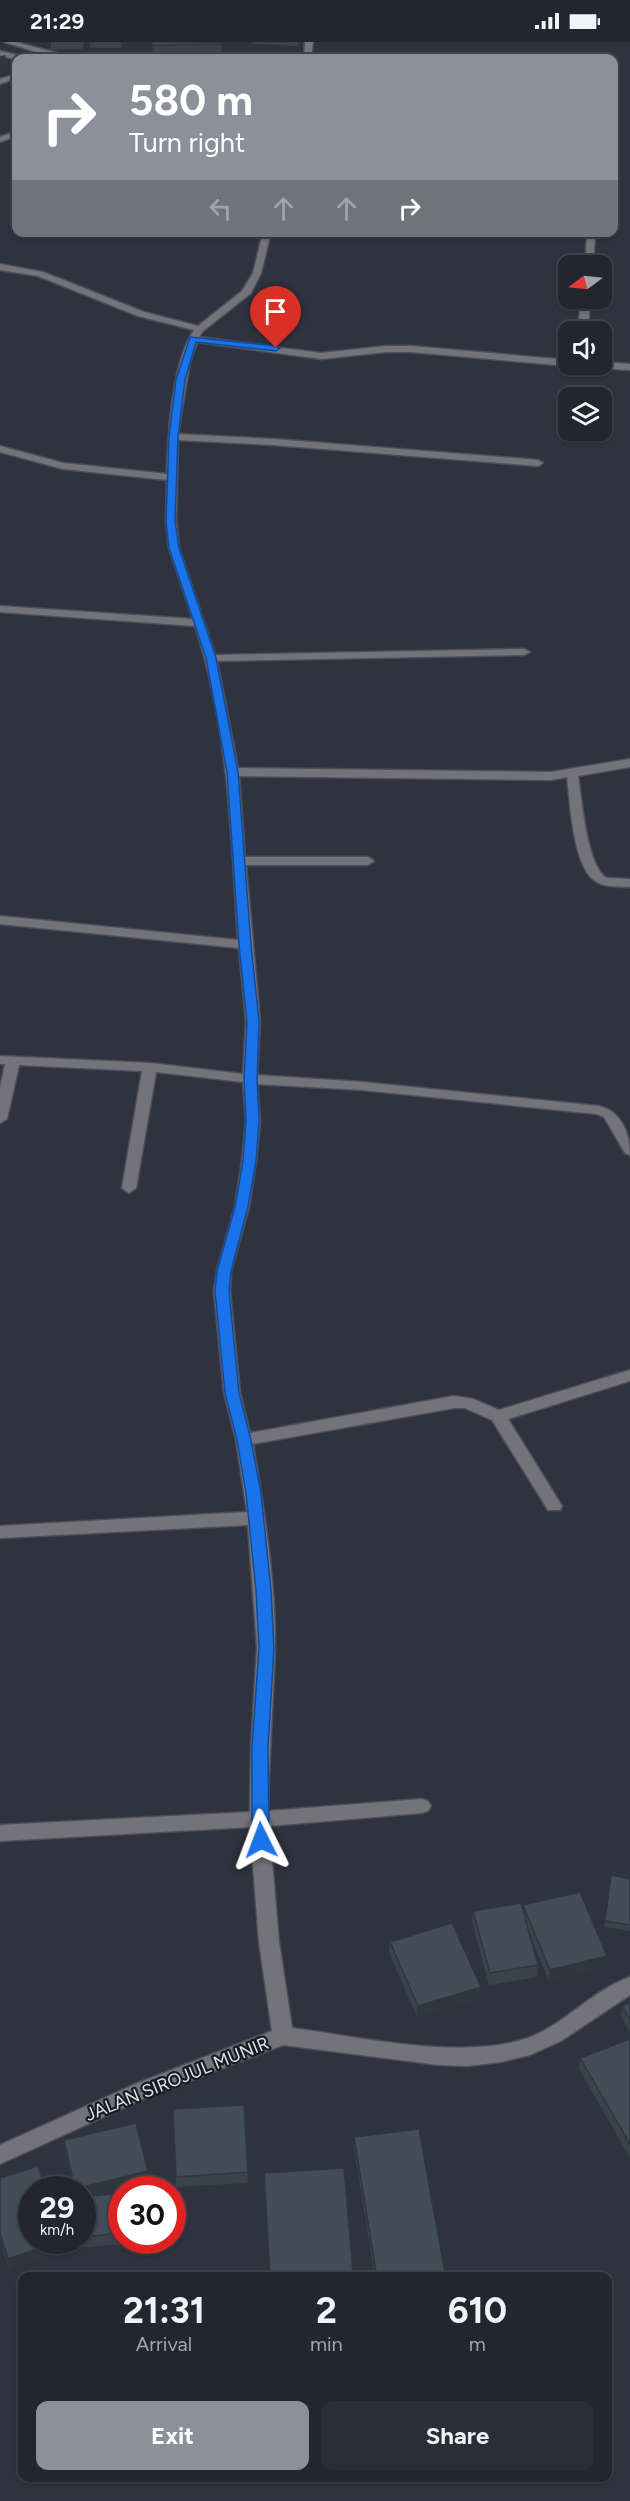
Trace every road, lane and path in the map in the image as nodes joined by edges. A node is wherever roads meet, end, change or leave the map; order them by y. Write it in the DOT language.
graph roads {
  1 [pos="8,42"];
  2 [pos="46,54"];
  3 [pos="143,54"];
  4 [pos="168,54"];
  5 [pos="266,237"];
  6 [pos="591,237"];
  7 [pos="590,255"];
  8 [pos="0,267"];
  9 [pos="196,334"];
  10 [pos="558,362"];
  11 [pos="612,366"];
  12 [pos="630,367"];
  13 [pos="173,437"];
  14 [pos="0,449"];
  15 [pos="538,463"];
  16 [pos="171,477"];
  17 [pos="0,609"];
  18 [pos="197,623"];
  19 [pos="524,652"];
  20 [pos="211,658"];
  21 [pos="630,763"];
  22 [pos="233,772"];
  23 [pos="572,774"];
  24 [pos="238,861"];
  25 [pos="368,861"];
  26 [pos="630,883"];
  27 [pos="0,920"];
  28 [pos="245,945"];
  29 [pos="6,1060"];
  30 [pos="150,1067"];
  31 [pos="250,1079"];
  32 [pos="0,1119"];
  33 [pos="630,1150"];
  34 [pos="129,1188"];
  35 [pos="630,1375"];
  36 [pos="498,1416"];
  37 [pos="244,1440"];
  38 [pos="554,1506"];
  39 [pos="256,1518"];
  40 [pos="0,1532"];
  41 [pos="422,1806"];
  42 [pos="259,1819"];
  43 [pos="0,1833"];
  44 [pos="630,1985"];
  45 [pos="283,2036"];
  46 [pos="0,2155"];
  1 -- 2 [label="street"];
  3 -- 4 [label="street"];
  5 -- 9 [label="street"];
  6 -- 7 [label="street"];
  8 -- 9 [label="street"];
  9 -- 10 [label="street"];
  9 -- 13 [label="street"];
  11 -- 12 [label="street"];
  13 -- 15 [label="street"];
  13 -- 16 [label="street"];
  14 -- 16 [label="street"];
  16 -- 18 [label="street"];
  17 -- 18 [label="street"];
  18 -- 20 [label="street"];
  19 -- 20 [label="street"];
  20 -- 22 [label="street"];
  21 -- 23 [label="street"];
  22 -- 23 [label="street"];
  22 -- 24 [label="street"];
  23 -- 26 [label="street"];
  24 -- 25 [label="street"];
  24 -- 28 [label="street"];
  27 -- 28 [label="street"];
  28 -- 31 [label="street"];
  29 -- 30 [label="street"];
  29 -- 32 [label="street"];
  30 -- 31 [label="street"];
  30 -- 34 [label="street"];
  31 -- 33 [label="street"];
  31 -- 37 [label="street"];
  35 -- 36 [label="street"];
  36 -- 37 [label="street"];
  36 -- 38 [label="street"];
  37 -- 39 [label="street"];
  39 -- 40 [label="street"];
  39 -- 42 [label="street"];
  41 -- 42 [label="street"];
  42 -- 43 [label="street"];
  42 -- 45 [label="street"];
  44 -- 45 [label="street, JALAN SIROJUL MUNIR"];
  45 -- 46 [label="street, JALAN SIROJUL MUNIR"];
}
